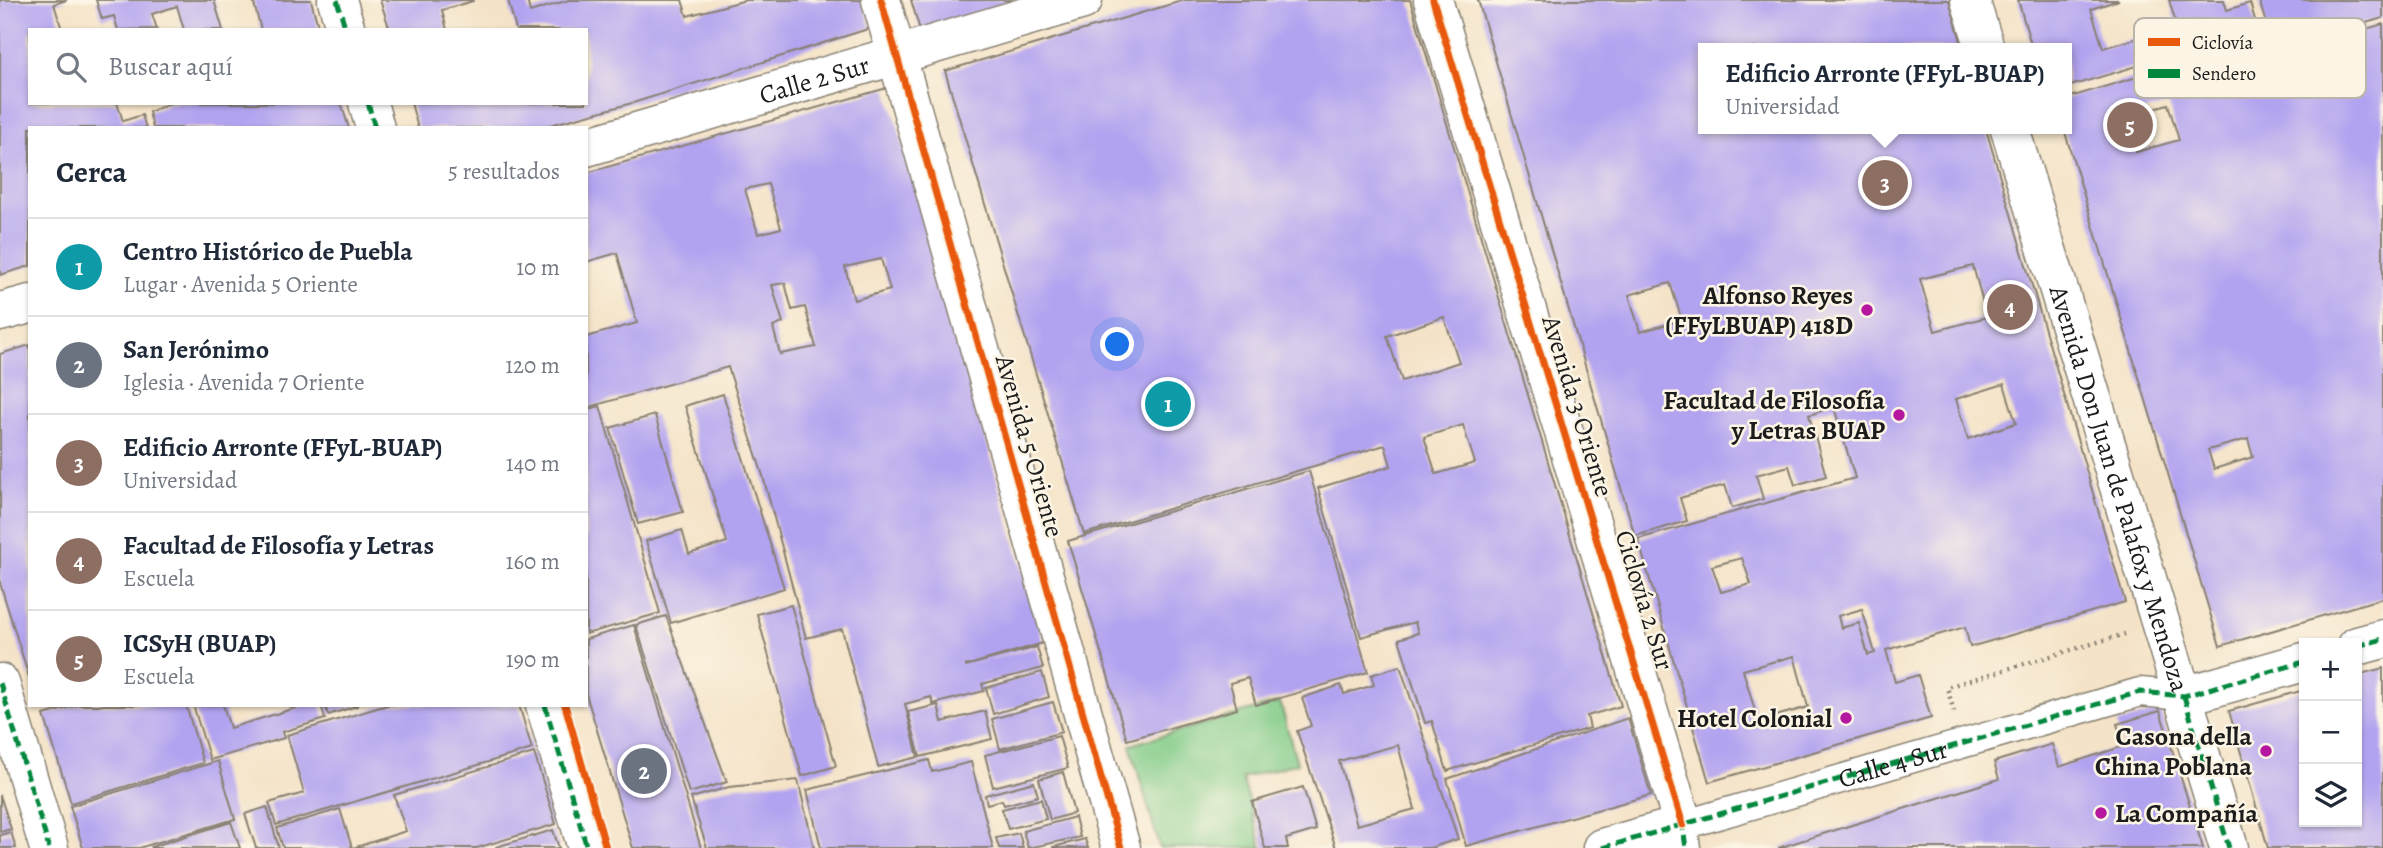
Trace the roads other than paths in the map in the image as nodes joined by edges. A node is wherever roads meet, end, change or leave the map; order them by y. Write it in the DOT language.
graph roads {
  1 [pos="337,0"];
  2 [pos="881,0"];
  3 [pos="1083,0"];
  4 [pos="1433,0"];
  5 [pos="1970,0"];
  6 [pos="345,28"];
  7 [pos="1983,43"];
  8 [pos="898,56"];
  9 [pos="369,105"];
  10 [pos="374,126"];
  11 [pos="2012,134"];
  12 [pos="588,146"];
  13 [pos="28,305"];
  14 [pos="0,312"];
  15 [pos="2383,639"];
  16 [pos="2362,645"];
  17 [pos="2299,663"];
  18 [pos="0,683"];
  19 [pos="2184,696"];
  20 [pos="546,707"];
  21 [pos="1685,836"];
  22 [pos="50,848"];
  23 [pos="587,848"];
  24 [pos="1121,848"];
  25 [pos="1602,848"];
  26 [pos="2230,848"];
  1 -- 6 [label="street"];
  2 -- 8 [label="street, Avenida 5 Oriente"];
  3 -- 8 [label="street, Calle 2 Sur"];
  4 -- 21 [label="street, Avenida 3 Oriente"];
  5 -- 7 [label="street"];
  8 -- 12 [label="street, Calle 2 Sur"];
  8 -- 24 [label="street, Avenida 5 Oriente"];
  9 -- 10 [label="street"];
  11 -- 19 [label="street, Avenida Don Juan de Palafox y Mendoza"];
  13 -- 14 [label="street"];
  15 -- 16 [label="street"];
  17 -- 19 [label="street"];
  18 -- 22 [label="street"];
  19 -- 21 [label="street, Calle 4 Sur"];
  19 -- 26 [label="street, Avenida Don Juan de Palafox y Mendoza"];
  20 -- 23 [label="street"];
  21 -- 25 [label="street, Calle 4 Sur"];
}
